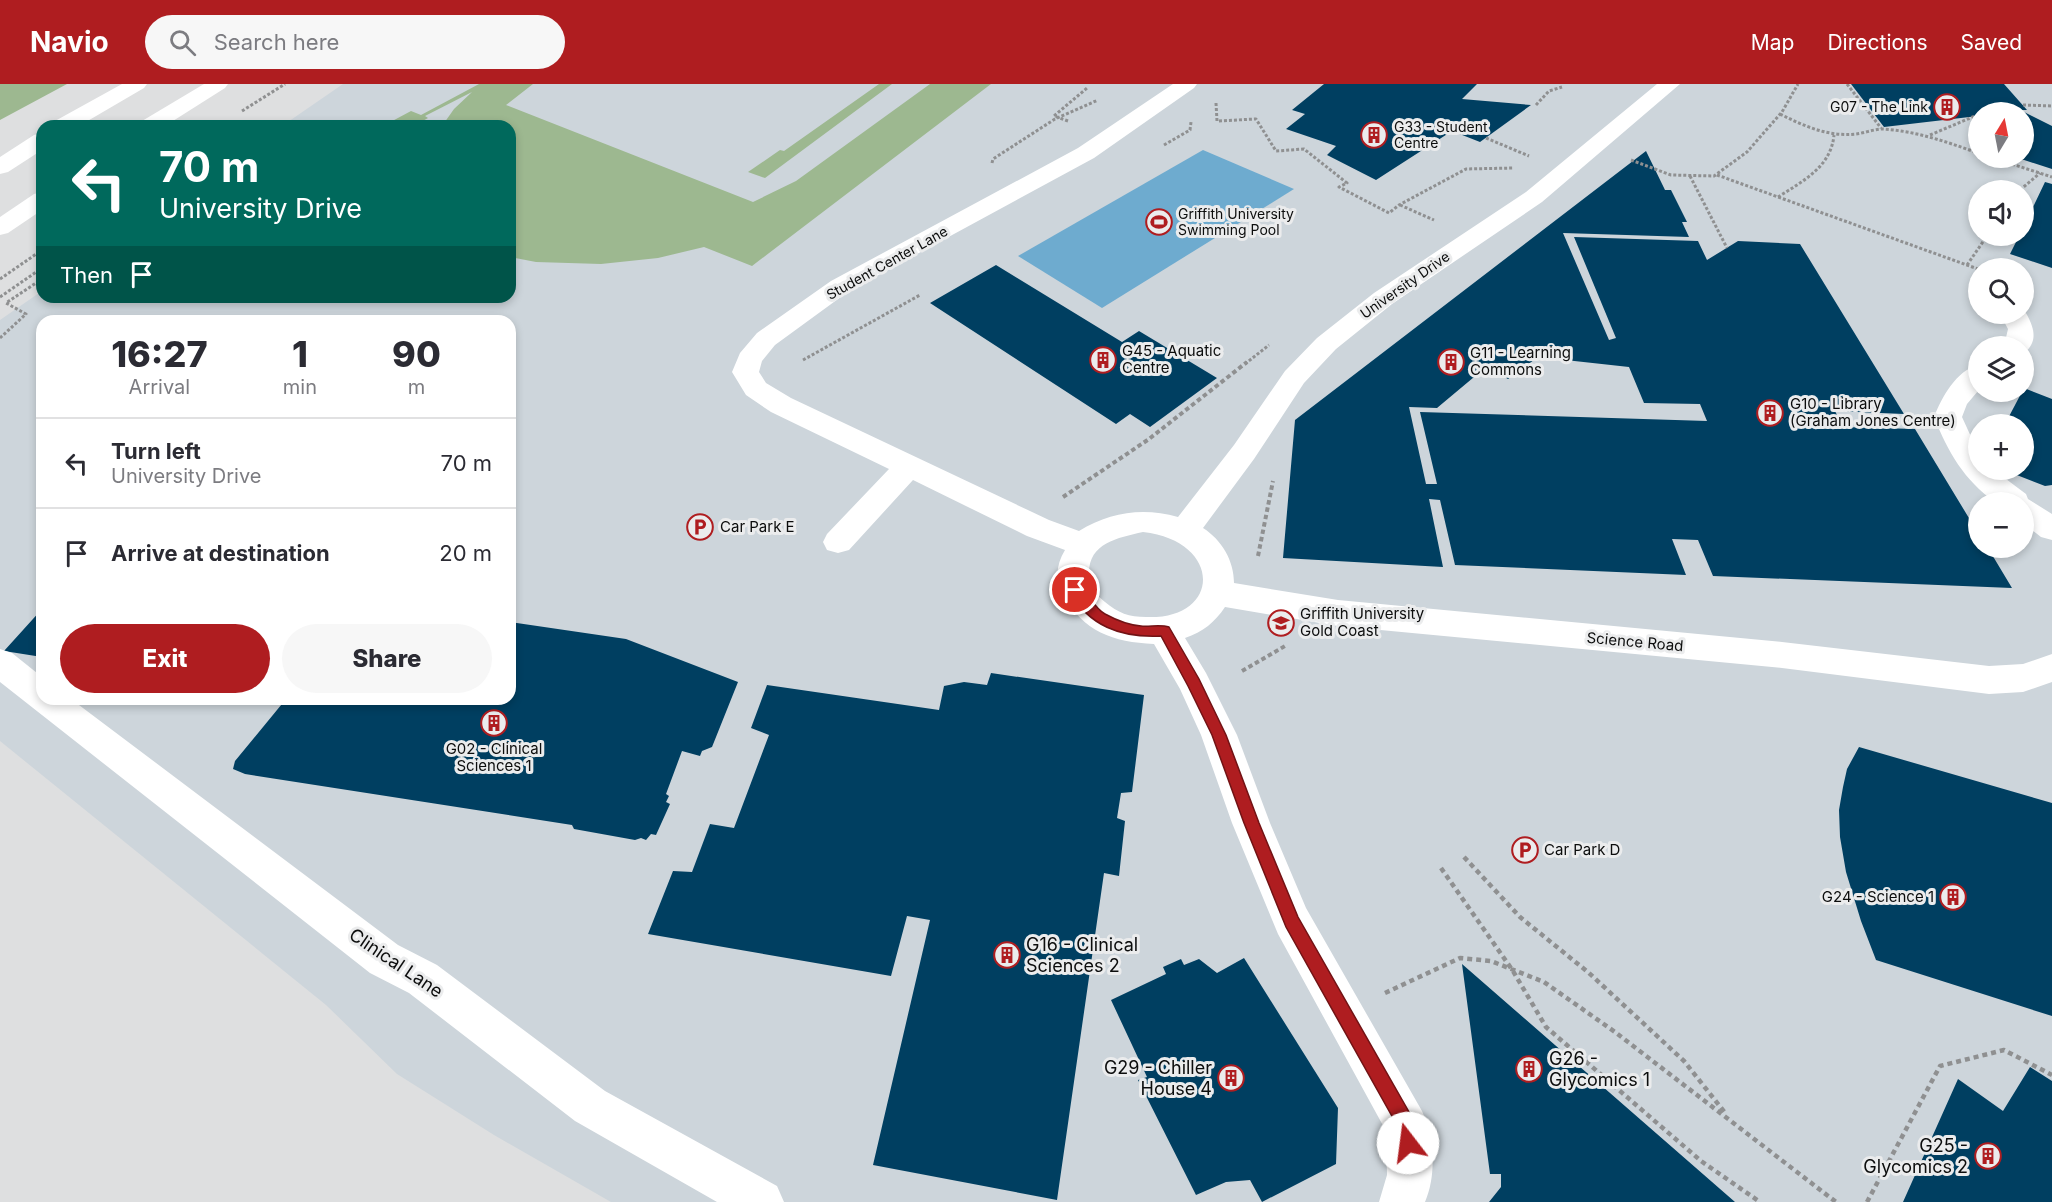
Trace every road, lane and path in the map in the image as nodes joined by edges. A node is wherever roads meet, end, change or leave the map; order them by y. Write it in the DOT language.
graph roads {
  1 [pos="137,84"];
  2 [pos="218,84"];
  3 [pos="285,84"];
  4 [pos="1670,84"];
  5 [pos="1798,84"];
  6 [pos="1847,84"];
  7 [pos="1562,87"];
  8 [pos="1087,88"];
  9 [pos="1188,90"];
  10 [pos="1101,99"];
  11 [pos="1536,105"];
  12 [pos="2034,105"];
  13 [pos="2052,106"];
  14 [pos="1780,114"];
  15 [pos="236,115"];
  16 [pos="1058,118"];
  17 [pos="1968,119"];
  18 [pos="74,120"];
  19 [pos="160,120"];
  20 [pos="1077,124"];
  21 [pos="1881,128"];
  22 [pos="1834,135"];
  23 [pos="1929,136"];
  24 [pos="1485,138"];
  25 [pos="36,144"];
  26 [pos="1159,147"];
  27 [pos="1968,150"];
  28 [pos="1624,157"];
  29 [pos="1536,159"];
  30 [pos="0,167"];
  31 [pos="1520,168"];
  32 [pos="2024,168"];
  33 [pos="991,169"];
  34 [pos="2040,173"];
  35 [pos="1716,175"];
  36 [pos="1690,176"];
  37 [pos="2052,177"];
  38 [pos="2032,180"];
  39 [pos="1778,197"];
  40 [pos="36,203"];
  41 [pos="1399,205"];
  42 [pos="1437,222"];
  43 [pos="0,228"];
  44 [pos="1980,246"];
  45 [pos="1727,248"];
  46 [pos="36,254"];
  47 [pos="1967,265"];
  48 [pos="36,272"];
  49 [pos="0,279"];
  50 [pos="36,283"];
  51 [pos="920,295"];
  52 [pos="0,297"];
  53 [pos="0,338"];
  54 [pos="1278,338"];
  55 [pos="802,361"];
  56 [pos="1968,385"];
  57 [pos="909,466"];
  58 [pos="1275,472"];
  59 [pos="2001,492"];
  60 [pos="1060,499"];
  61 [pos="2034,516"];
  62 [pos="2052,529"];
  63 [pos="1184,531"];
  64 [pos="838,542"];
  65 [pos="1083,545"];
  66 [pos="1257,563"];
  67 [pos="1216,593"];
  68 [pos="1164,631"];
  69 [pos="1285,646"];
  70 [pos="0,663"];
  71 [pos="2052,668"];
  72 [pos="1242,671"];
  73 [pos="36,691"];
  74 [pos="54,705"];
  75 [pos="1464,857"];
  76 [pos="1442,868"];
  77 [pos="1513,971"];
  78 [pos="1375,998"];
  79 [pos="2052,1075"];
  80 [pos="1730,1120"];
  81 [pos="761,1202"];
  82 [pos="1402,1202"];
  83 [pos="1760,1202"];
  84 [pos="1836,1202"];
  85 [pos="1867,1202"];
  1 -- 18 [label="street"];
  2 -- 19 [label="street"];
  3 -- 15 [label="path"];
  4 -- 63 [label="street, University Drive"];
  5 -- 14 [label="path"];
  6 -- 21 [label="path"];
  7 -- 11 [label="path"];
  8 -- 16 [label="path"];
  9 -- 26 [label="path"];
  9 -- 41 [label="path"];
  9 -- 57 [label="street, Student Center Lane"];
  10 -- 16 [label="path"];
  12 -- 13 [label="path"];
  14 -- 22 [label="path"];
  14 -- 35 [label="path"];
  16 -- 20 [label="path"];
  16 -- 33 [label="path"];
  17 -- 23 [label="path"];
  21 -- 22 [label="path"];
  21 -- 23 [label="path"];
  22 -- 39 [label="path"];
  23 -- 27 [label="path"];
  24 -- 29 [label="path"];
  25 -- 30 [label="street"];
  28 -- 36 [label="path"];
  31 -- 41 [label="path"];
  32 -- 34 [label="path"];
  34 -- 37 [label="path"];
  34 -- 38 [label="path"];
  35 -- 36 [label="path"];
  35 -- 39 [label="path"];
  36 -- 45 [label="path"];
  39 -- 47 [label="path"];
  40 -- 43 [label="street"];
  41 -- 42 [label="path"];
  44 -- 47 [label="path"];
  46 -- 49 [label="path"];
  48 -- 52 [label="path"];
  50 -- 53 [label="path"];
  51 -- 55 [label="path"];
  54 -- 60 [label="path"];
  56 -- 59 [label="street"];
  57 -- 64 [label="street"];
  57 -- 65 [label="street, Student Center Lane"];
  58 -- 66 [label="path"];
  61 -- 62 [label="street"];
  63 -- 65 [label="street"];
  63 -- 67 [label="street"];
  65 -- 68 [label="street"];
  67 -- 68 [label="street"];
  67 -- 71 [label="street, Science Road"];
  68 -- 82 [label="street"];
  69 -- 72 [label="path"];
  70 -- 73 [label="street"];
  74 -- 81 [label="street, Clinical Lane"];
  75 -- 80 [label="path"];
  76 -- 77 [label="path"];
  77 -- 78 [label="path"];
  77 -- 80 [label="path"];
  77 -- 83 [label="path"];
  79 -- 85 [label="path"];
  80 -- 84 [label="path"];
}
